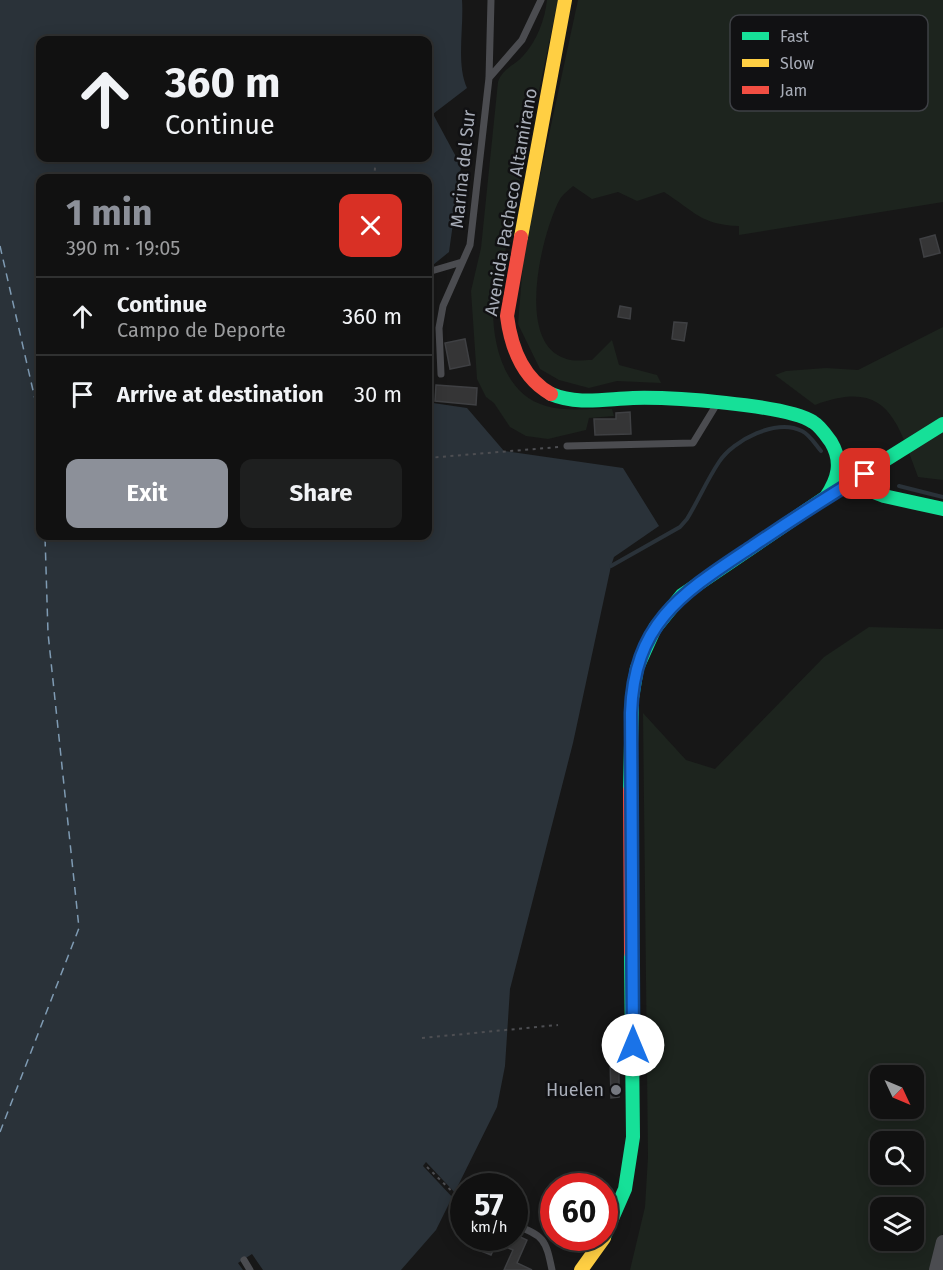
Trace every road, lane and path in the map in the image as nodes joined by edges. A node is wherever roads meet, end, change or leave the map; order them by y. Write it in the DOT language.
graph roads {
  1 [pos="491,0"];
  2 [pos="541,0"];
  3 [pos="565,0"];
  4 [pos="489,78"];
  5 [pos="462,262"];
  6 [pos="432,271"];
  7 [pos="441,374"];
  8 [pos="717,405"];
  9 [pos="943,424"];
  10 [pos="567,446"];
  11 [pos="432,458"];
  12 [pos="850,483"];
  13 [pos="826,497"];
  14 [pos="943,509"];
  15 [pos="558,1025"];
  16 [pos="422,1038"];
  17 [pos="427,1167"];
  18 [pos="450,1189"];
  19 [pos="618,1205"];
  20 [pos="528,1231"];
  21 [pos="942,1245"];
  22 [pos="594,1251"];
  23 [pos="244,1260"];
  24 [pos="250,1270"];
  25 [pos="552,1270"];
  26 [pos="581,1270"];
  27 [pos="936,1270"];
  1 -- 4 [label="lane, Marina del Sur"];
  2 -- 4 [label="lane"];
  3 -- 8 [label="main road, Avenida Pacheco Altamirano"];
  4 -- 5 [label="lane, Marina del Sur"];
  5 -- 6 [label="lane"];
  5 -- 7 [label="lane, Marina del Sur"];
  8 -- 10 [label="lane"];
  8 -- 13 [label="main road, Avenida Pacheco Altamirano"];
  9 -- 12 [label="main road"];
  10 -- 11 [label="path"];
  12 -- 13 [label="main road"];
  12 -- 14 [label="main road"];
  13 -- 19 [label="main road"];
  15 -- 16 [label="path"];
  17 -- 18 [label="path"];
  20 -- 25 [label="lane"];
  21 -- 27 [label="street"];
  22 -- 26 [label="main road"];
  23 -- 24 [label="lane"];
}
